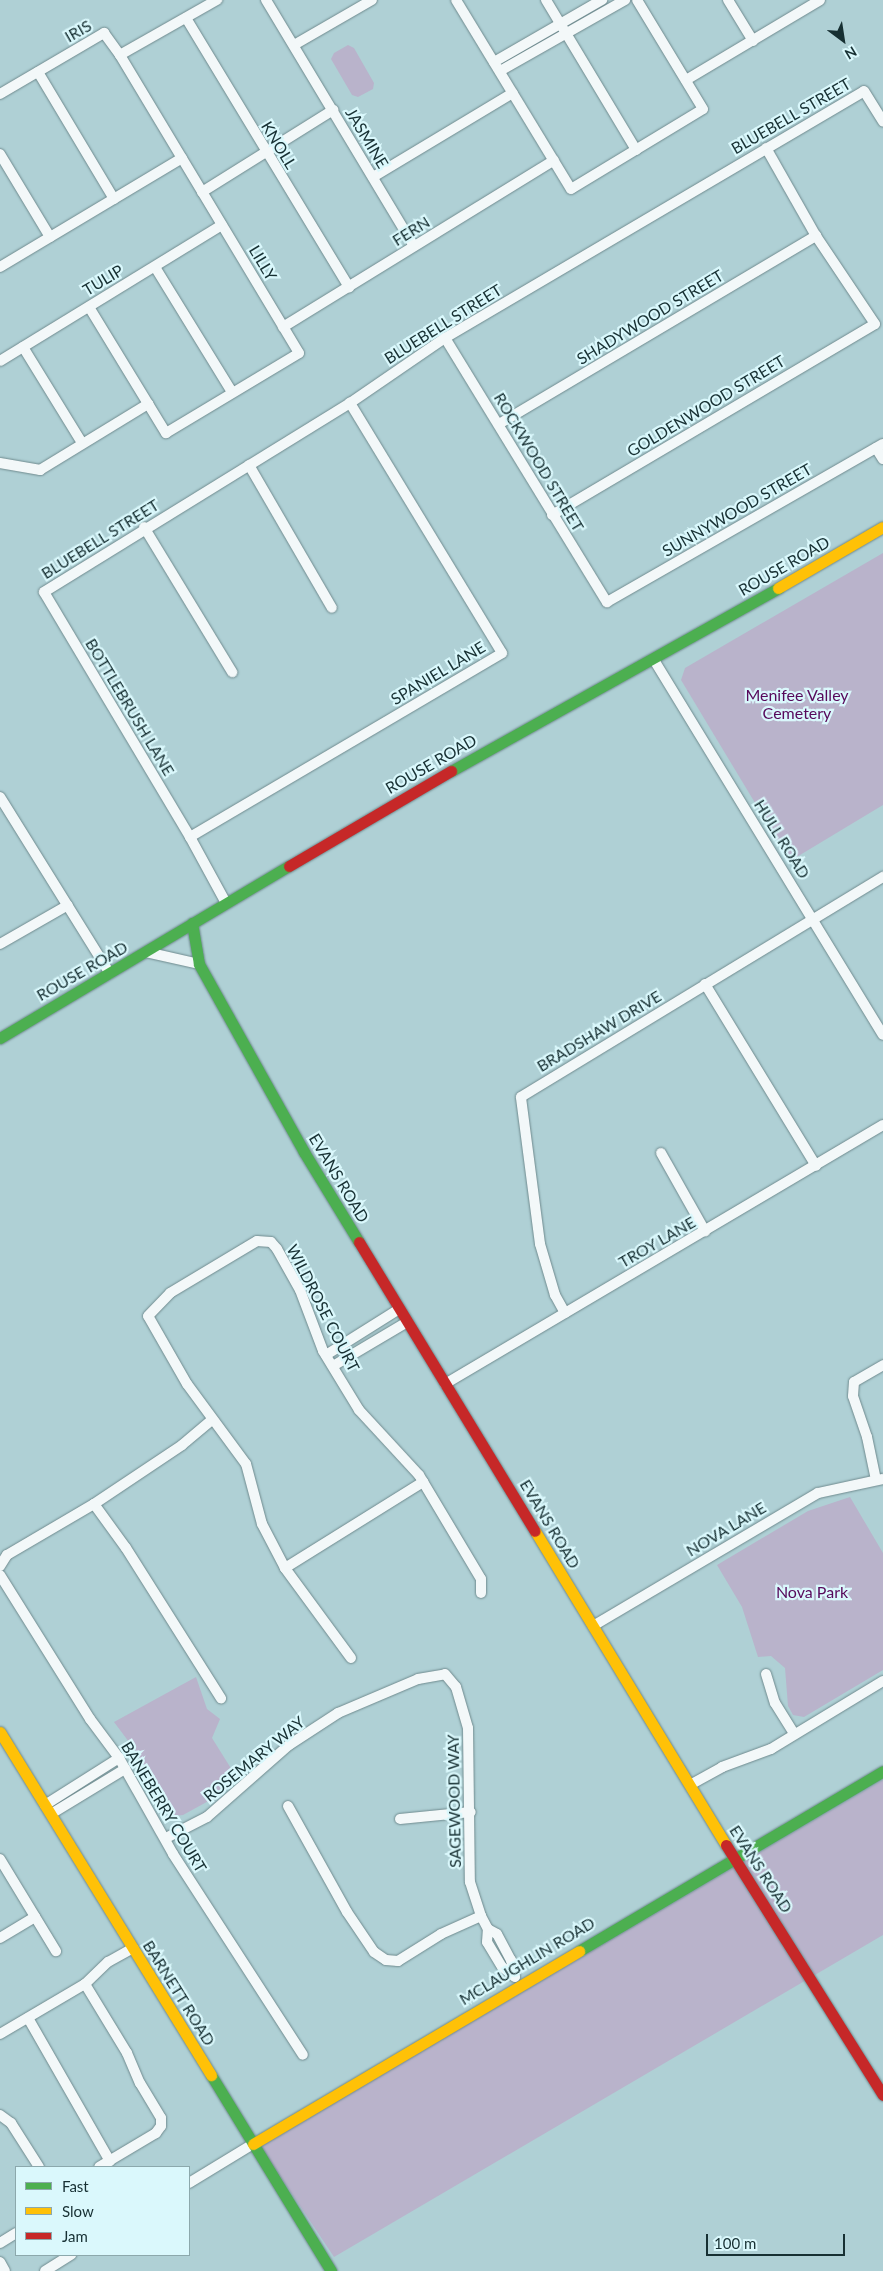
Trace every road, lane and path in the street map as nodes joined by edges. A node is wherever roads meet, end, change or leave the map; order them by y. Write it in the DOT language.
graph roads {
  1 [pos="217,0"];
  2 [pos="266,0"];
  3 [pos="372,0"];
  4 [pos="456,0"];
  5 [pos="546,0"];
  6 [pos="602,0"];
  7 [pos="625,0"];
  8 [pos="637,0"];
  9 [pos="728,0"];
  10 [pos="817,1"];
  11 [pos="186,18"];
  12 [pos="561,23"];
  13 [pos="567,33"];
  14 [pos="753,41"];
  15 [pos="294,45"];
  16 [pos="120,55"];
  17 [pos="494,62"];
  18 [pos="500,71"];
  19 [pos="38,72"];
  20 [pos="686,80"];
  21 [pos="513,93"];
  22 [pos="0,94"];
  23 [pos="333,110"];
  24 [pos="883,122"];
  25 [pos="766,148"];
  26 [pos="636,150"];
  27 [pos="266,152"];
  28 [pos="0,154"];
  29 [pos="182,158"];
  30 [pos="554,160"];
  31 [pos="373,177"];
  32 [pos="202,192"];
  33 [pos="114,199"];
  34 [pos="222,225"];
  35 [pos="816,236"];
  36 [pos="50,237"];
  37 [pos="414,246"];
  38 [pos="155,266"];
  39 [pos="0,267"];
  40 [pos="349,287"];
  41 [pos="89,307"];
  42 [pos="283,327"];
  43 [pos="445,338"];
  44 [pos="23,347"];
  45 [pos="0,361"];
  46 [pos="232,392"];
  47 [pos="350,403"];
  48 [pos="148,404"];
  49 [pos="499,424"];
  50 [pos="82,443"];
  51 [pos="880,446"];
  52 [pos="883,459"];
  53 [pos="0,463"];
  54 [pos="249,465"];
  55 [pos="552,515"];
  56 [pos="883,527"];
  57 [pos="144,528"];
  58 [pos="44,592"];
  59 [pos="607,602"];
  60 [pos="332,608"];
  61 [pos="654,660"];
  62 [pos="232,672"];
  63 [pos="0,797"];
  64 [pos="190,836"];
  65 [pos="883,878"];
  66 [pos="226,903"];
  67 [pos="68,905"];
  68 [pos="813,919"];
  69 [pos="192,923"];
  70 [pos="0,944"];
  71 [pos="146,952"];
  72 [pos="198,964"];
  73 [pos="110,974"];
  74 [pos="706,984"];
  75 [pos="883,1035"];
  76 [pos="0,1038"];
  77 [pos="883,1125"];
  78 [pos="661,1153"];
  79 [pos="816,1166"];
  80 [pos="705,1232"];
  81 [pos="399,1309"];
  82 [pos="565,1313"];
  83 [pos="407,1322"];
  84 [pos="326,1355"];
  85 [pos="883,1365"];
  86 [pos="333,1366"];
  87 [pos="445,1384"];
  88 [pos="212,1420"];
  89 [pos="880,1480"];
  90 [pos="423,1482"];
  91 [pos="94,1504"];
  92 [pos="0,1564"];
  93 [pos="285,1568"];
  94 [pos="0,1574"];
  95 [pos="481,1593"];
  96 [pos="593,1626"];
  97 [pos="351,1658"];
  98 [pos="445,1674"];
  99 [pos="766,1674"];
  100 [pos="883,1681"];
  101 [pos="221,1698"];
  102 [pos="0,1732"];
  103 [pos="794,1734"];
  104 [pos="119,1758"];
  105 [pos="125,1768"];
  106 [pos="883,1771"];
  107 [pos="690,1786"];
  108 [pos="288,1806"];
  109 [pos="48,1810"];
  110 [pos="471,1812"];
  111 [pos="400,1820"];
  112 [pos="166,1838"];
  113 [pos="734,1858"];
  114 [pos="0,1859"];
  115 [pos="35,1916"];
  116 [pos="480,1916"];
  117 [pos="0,1938"];
  118 [pos="133,1948"];
  119 [pos="56,1951"];
  120 [pos="517,1980"];
  121 [pos="85,1984"];
  122 [pos="28,2018"];
  123 [pos="0,2034"];
  124 [pos="302,2055"];
  125 [pos="883,2095"];
  126 [pos="0,2115"];
  127 [pos="253,2144"];
  128 [pos="110,2161"];
  129 [pos="38,2166"];
  130 [pos="101,2166"];
  131 [pos="190,2182"];
  132 [pos="15,2234"];
  133 [pos="0,2243"];
  134 [pos="70,2256"];
  135 [pos="0,2262"];
  136 [pos="5,2271"];
  137 [pos="45,2271"];
  138 [pos="331,2271"];
  1 -- 11 [label="street"];
  2 -- 15 [label="street, JASMINE"];
  3 -- 15 [label="street"];
  4 -- 17 [label="street"];
  5 -- 12 [label="street"];
  6 -- 12 [label="street"];
  7 -- 13 [label="street"];
  8 -- 20 [label="street"];
  9 -- 14 [label="street"];
  10 -- 14 [label="street"];
  11 -- 16 [label="street"];
  11 -- 27 [label="street, KNOLL"];
  12 -- 13 [label="street"];
  12 -- 17 [label="street"];
  13 -- 18 [label="street"];
  13 -- 26 [label="street"];
  14 -- 20 [label="street"];
  15 -- 23 [label="street, JASMINE"];
  16 -- 19 [label="street, IRIS"];
  16 -- 29 [label="street, LILLY"];
  17 -- 18 [label="street"];
  18 -- 21 [label="street"];
  19 -- 22 [label="street, IRIS"];
  19 -- 33 [label="street"];
  20 -- 26 [label="street"];
  21 -- 30 [label="street"];
  21 -- 31 [label="street"];
  23 -- 27 [label="street"];
  23 -- 31 [label="street, JASMINE"];
  24 -- 25 [label="street, BLUEBELL STREET"];
  25 -- 35 [label="street"];
  25 -- 43 [label="street, BLUEBELL STREET"];
  26 -- 30 [label="street"];
  27 -- 32 [label="street"];
  27 -- 40 [label="street, KNOLL"];
  28 -- 36 [label="street"];
  29 -- 32 [label="street, LILLY"];
  29 -- 33 [label="street"];
  30 -- 37 [label="street, FERN"];
  31 -- 37 [label="street, JASMINE"];
  32 -- 34 [label="street, LILLY"];
  33 -- 36 [label="street"];
  34 -- 38 [label="street, TULIP"];
  34 -- 42 [label="street, LILLY"];
  35 -- 49 [label="street, SHADYWOOD STREET"];
  35 -- 55 [label="street, GOLDENWOOD STREET"];
  36 -- 39 [label="street"];
  37 -- 40 [label="street, FERN"];
  38 -- 41 [label="street, TULIP"];
  38 -- 46 [label="street"];
  40 -- 42 [label="street, FERN"];
  41 -- 44 [label="street, TULIP"];
  41 -- 48 [label="street"];
  42 -- 46 [label="street, LILLY"];
  43 -- 47 [label="street, BLUEBELL STREET"];
  43 -- 49 [label="street, ROCKWOOD STREET"];
  44 -- 45 [label="street, TULIP"];
  44 -- 50 [label="street"];
  46 -- 48 [label="street, LILLY"];
  47 -- 54 [label="street, BLUEBELL STREET"];
  47 -- 64 [label="street, SPANIEL LANE"];
  48 -- 50 [label="street"];
  49 -- 55 [label="street, ROCKWOOD STREET"];
  50 -- 53 [label="street"];
  51 -- 52 [label="street"];
  51 -- 59 [label="street, SUNNYWOOD STREET"];
  54 -- 57 [label="street, BLUEBELL STREET"];
  54 -- 60 [label="street"];
  55 -- 59 [label="street, ROCKWOOD STREET"];
  56 -- 61 [label="street, ROUSE ROAD"];
  57 -- 58 [label="street, BLUEBELL STREET"];
  57 -- 62 [label="street"];
  58 -- 64 [label="street, BOTTLEBRUSH LANE"];
  61 -- 66 [label="street, ROUSE ROAD"];
  61 -- 68 [label="street, HULL ROAD"];
  63 -- 67 [label="street"];
  64 -- 66 [label="street, BOTTLEBRUSH LANE"];
  65 -- 68 [label="street, BRADSHAW DRIVE"];
  66 -- 69 [label="street, ROUSE ROAD"];
  67 -- 70 [label="street"];
  67 -- 73 [label="street"];
  68 -- 74 [label="street, BRADSHAW DRIVE"];
  68 -- 75 [label="street, HULL ROAD"];
  69 -- 71 [label="street, ROUSE ROAD"];
  69 -- 72 [label="street, EVANS ROAD"];
  71 -- 72 [label="street"];
  71 -- 73 [label="street, ROUSE ROAD"];
  72 -- 81 [label="street, EVANS ROAD"];
  73 -- 76 [label="street, ROUSE ROAD"];
  74 -- 79 [label="street"];
  74 -- 82 [label="street, BRADSHAW DRIVE"];
  77 -- 79 [label="street, TROY LANE"];
  78 -- 80 [label="street"];
  79 -- 80 [label="street, TROY LANE"];
  80 -- 82 [label="street, TROY LANE"];
  81 -- 83 [label="street, EVANS ROAD"];
  81 -- 84 [label="street"];
  82 -- 87 [label="street, TROY LANE"];
  83 -- 86 [label="street"];
  83 -- 87 [label="street, EVANS ROAD"];
  84 -- 86 [label="street, WILDROSE COURT"];
  84 -- 88 [label="street, WILDROSE COURT"];
  85 -- 89 [label="street"];
  86 -- 90 [label="street, WILDROSE COURT"];
  87 -- 96 [label="street, EVANS ROAD"];
  88 -- 91 [label="street"];
  88 -- 93 [label="street"];
  89 -- 96 [label="street, NOVA LANE"];
  90 -- 93 [label="street"];
  90 -- 95 [label="street, WILDROSE COURT"];
  91 -- 92 [label="street"];
  91 -- 101 [label="street"];
  93 -- 97 [label="street"];
  94 -- 104 [label="street, BANEBERRY COURT"];
  96 -- 107 [label="street, EVANS ROAD"];
  98 -- 110 [label="street, SAGEWOOD WAY"];
  98 -- 112 [label="street, ROSEMARY WAY"];
  99 -- 103 [label="street"];
  100 -- 103 [label="street"];
  102 -- 109 [label="street, BARNETT ROAD"];
  103 -- 107 [label="street"];
  104 -- 105 [label="street, BANEBERRY COURT"];
  104 -- 109 [label="street"];
  105 -- 109 [label="street"];
  105 -- 112 [label="street, BANEBERRY COURT"];
  106 -- 113 [label="street, MCLAUGHLIN ROAD"];
  107 -- 113 [label="street, EVANS ROAD"];
  108 -- 116 [label="street"];
  109 -- 118 [label="street, BARNETT ROAD"];
  110 -- 111 [label="street"];
  110 -- 116 [label="street, SAGEWOOD WAY"];
  112 -- 124 [label="street, BANEBERRY COURT"];
  113 -- 120 [label="street, MCLAUGHLIN ROAD"];
  113 -- 125 [label="street, EVANS ROAD"];
  114 -- 115 [label="street"];
  115 -- 117 [label="street"];
  115 -- 119 [label="street"];
  116 -- 120 [label="street, SAGEWOOD WAY"];
  118 -- 121 [label="street"];
  118 -- 127 [label="street, BARNETT ROAD"];
  120 -- 127 [label="street, MCLAUGHLIN ROAD"];
  121 -- 122 [label="street"];
  121 -- 128 [label="street"];
  122 -- 123 [label="street"];
  122 -- 128 [label="street"];
  126 -- 129 [label="street"];
  127 -- 131 [label="street, MCLAUGHLIN ROAD"];
  127 -- 138 [label="street, BARNETT ROAD"];
  128 -- 130 [label="street"];
  132 -- 133 [label="street"];
  134 -- 137 [label="street"];
  135 -- 136 [label="street"];
}
